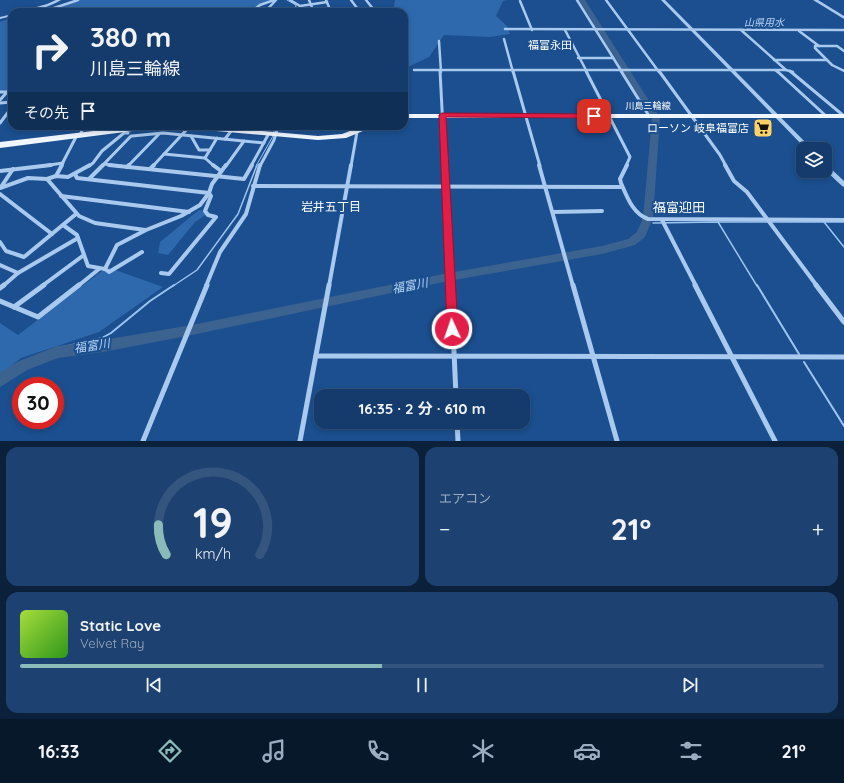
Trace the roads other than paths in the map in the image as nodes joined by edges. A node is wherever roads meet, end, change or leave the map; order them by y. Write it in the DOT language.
graph roads {
  1 [pos="78,0"];
  2 [pos="275,0"];
  3 [pos="290,0"];
  4 [pos="309,0"];
  5 [pos="366,0"];
  6 [pos="578,0"];
  7 [pos="606,0"];
  8 [pos="663,0"];
  9 [pos="815,0"];
  10 [pos="56,1"];
  11 [pos="326,1"];
  12 [pos="520,1"];
  13 [pos="294,3"];
  14 [pos="311,4"];
  15 [pos="300,6"];
  16 [pos="36,8"];
  17 [pos="54,8"];
  18 [pos="257,8"];
  19 [pos="290,8"];
  20 [pos="312,8"];
  21 [pos="372,8"];
  22 [pos="844,18"];
  23 [pos="505,30"];
  24 [pos="532,30"];
  25 [pos="565,30"];
  26 [pos="596,30"];
  27 [pos="628,30"];
  28 [pos="692,30"];
  29 [pos="740,30"];
  30 [pos="798,30"];
  31 [pos="844,30"];
  32 [pos="504,39"];
  33 [pos="439,41"];
  34 [pos="819,46"];
  35 [pos="844,51"];
  36 [pos="578,58"];
  37 [pos="613,58"];
  38 [pos="774,60"];
  39 [pos="827,60"];
  40 [pos="414,70"];
  41 [pos="440,70"];
  42 [pos="513,70"];
  43 [pos="584,70"];
  44 [pos="621,70"];
  45 [pos="658,70"];
  46 [pos="732,70"];
  47 [pos="775,70"];
  48 [pos="786,70"];
  49 [pos="844,71"];
  50 [pos="0,92"];
  51 [pos="6,92"];
  52 [pos="0,102"];
  53 [pos="8,112"];
  54 [pos="6,115"];
  55 [pos="442,115"];
  56 [pos="0,116"];
  57 [pos="408,116"];
  58 [pos="525,116"];
  59 [pos="608,116"];
  60 [pos="653,116"];
  61 [pos="692,116"];
  62 [pos="826,116"];
  63 [pos="844,116"];
  64 [pos="777,117"];
  65 [pos="0,123"];
  66 [pos="81,130"];
  67 [pos="158,130"];
  68 [pos="184,130"];
  69 [pos="187,130"];
  70 [pos="227,130"];
  71 [pos="241,130"];
  72 [pos="275,130"];
  73 [pos="362,130"];
  74 [pos="126,131"];
  75 [pos="357,132"];
  76 [pos="78,135"];
  77 [pos="272,135"];
  78 [pos="191,136"];
  79 [pos="217,138"];
  80 [pos="225,139"];
  81 [pos="244,141"];
  82 [pos="801,142"];
  83 [pos="264,143"];
  84 [pos="0,145"];
  85 [pos="210,150"];
  86 [pos="164,154"];
  87 [pos="205,158"];
  88 [pos="63,163"];
  89 [pos="104,164"];
  90 [pos="127,166"];
  91 [pos="13,169"];
  92 [pos="150,169"];
  93 [pos="0,170"];
  94 [pos="221,172"];
  95 [pos="832,173"];
  96 [pos="75,174"];
  97 [pos="56,176"];
  98 [pos="217,177"];
  99 [pos="47,179"];
  100 [pos="89,179"];
  101 [pos="844,185"];
  102 [pos="253,186"];
  103 [pos="346,186"];
  104 [pos="446,187"];
  105 [pos="546,187"];
  106 [pos="622,187"];
  107 [pos="0,188"];
  108 [pos="209,193"];
  109 [pos="0,194"];
  110 [pos="60,196"];
  111 [pos="602,211"];
  112 [pos="189,212"];
  113 [pos="552,212"];
  114 [pos="76,214"];
  115 [pos="844,220"];
  116 [pos="662,221"];
  117 [pos="770,221"];
  118 [pos="63,225"];
  119 [pos="146,230"];
  120 [pos="52,234"];
  121 [pos="78,238"];
  122 [pos="0,242"];
  123 [pos="142,252"];
  124 [pos="84,255"];
  125 [pos="0,265"];
  126 [pos="99,269"];
  127 [pos="105,269"];
  128 [pos="18,273"];
  129 [pos="160,273"];
  130 [pos="0,288"];
  131 [pos="0,301"];
  132 [pos="14,307"];
  133 [pos="844,322"];
  134 [pos="316,356"];
  135 [pos="454,356"];
  136 [pos="593,357"];
  137 [pos="732,357"];
  138 [pos="844,357"];
  139 [pos="456,389"];
  140 [pos="457,429"];
  141 [pos="143,441"];
  142 [pos="300,441"];
  143 [pos="458,441"];
  144 [pos="617,441"];
  145 [pos="775,441"];
  1 -- 17 [label="street"];
  2 -- 18 [label="street"];
  3 -- 13 [label="street"];
  4 -- 14 [label="street"];
  5 -- 21 [label="street"];
  6 -- 26 [label="street"];
  7 -- 27 [label="street"];
  8 -- 28 [label="street"];
  9 -- 22 [label="street"];
  10 -- 16 [label="street"];
  11 -- 14 [label="street"];
  12 -- 24 [label="street"];
  13 -- 15 [label="street"];
  13 -- 19 [label="street"];
  14 -- 15 [label="street"];
  14 -- 20 [label="street"];
  23 -- 24 [label="street"];
  24 -- 25 [label="street"];
  25 -- 26 [label="street"];
  25 -- 36 [label="street"];
  26 -- 27 [label="street"];
  26 -- 37 [label="street"];
  27 -- 28 [label="street"];
  27 -- 45 [label="street"];
  28 -- 29 [label="street"];
  28 -- 46 [label="street"];
  29 -- 30 [label="street"];
  29 -- 38 [label="street"];
  30 -- 31 [label="street"];
  30 -- 34 [label="street"];
  32 -- 42 [label="street"];
  33 -- 41 [label="street"];
  34 -- 35 [label="street"];
  34 -- 39 [label="street"];
  36 -- 37 [label="street"];
  36 -- 43 [label="street"];
  37 -- 44 [label="street"];
  38 -- 39 [label="street"];
  38 -- 48 [label="street"];
  39 -- 49 [label="street"];
  40 -- 41 [label="street"];
  41 -- 42 [label="street"];
  41 -- 55 [label="street"];
  42 -- 43 [label="street"];
  42 -- 58 [label="street"];
  43 -- 44 [label="street"];
  43 -- 59 [label="street"];
  44 -- 45 [label="street"];
  44 -- 60 [label="street"];
  45 -- 46 [label="street"];
  45 -- 61 [label="street"];
  46 -- 47 [label="street"];
  46 -- 64 [label="street"];
  47 -- 48 [label="street"];
  47 -- 62 [label="street"];
  48 -- 63 [label="street"];
  50 -- 51 [label="street"];
  51 -- 52 [label="street"];
  53 -- 54 [label="street"];
  54 -- 56 [label="street"];
  54 -- 65 [label="street"];
  55 -- 57 [label="main road, 川島三輪線"];
  55 -- 58 [label="main road, 川島三輪線"];
  55 -- 104 [label="street"];
  58 -- 59 [label="main road, 川島三輪線"];
  58 -- 105 [label="street"];
  59 -- 60 [label="main road, 川島三輪線"];
  59 -- 106 [label="street"];
  60 -- 61 [label="main road, 川島三輪線"];
  61 -- 64 [label="main road, 川島三輪線"];
  61 -- 117 [label="street"];
  62 -- 63 [label="main road, 川島三輪線"];
  62 -- 64 [label="main road, 川島三輪線"];
  64 -- 82 [label="street"];
  66 -- 76 [label="street"];
  67 -- 74 [label="main road"];
  67 -- 90 [label="street"];
  68 -- 86 [label="street"];
  69 -- 78 [label="street"];
  70 -- 80 [label="street"];
  71 -- 77 [label="main road"];
  72 -- 77 [label="street"];
  73 -- 75 [label="main road"];
  74 -- 76 [label="main road"];
  74 -- 89 [label="street"];
  74 -- 96 [label="street"];
  75 -- 77 [label="main road"];
  75 -- 103 [label="street"];
  76 -- 84 [label="main road"];
  76 -- 88 [label="street"];
  77 -- 83 [label="street"];
  77 -- 102 [label="street"];
  78 -- 79 [label="street"];
  78 -- 85 [label="street"];
  79 -- 80 [label="street"];
  79 -- 85 [label="street"];
  80 -- 81 [label="street"];
  81 -- 83 [label="street"];
  81 -- 94 [label="street"];
  83 -- 98 [label="street"];
  85 -- 87 [label="street"];
  86 -- 87 [label="street"];
  86 -- 92 [label="street"];
  87 -- 94 [label="street"];
  88 -- 91 [label="street"];
  88 -- 97 [label="street"];
  89 -- 90 [label="street"];
  89 -- 100 [label="street"];
  90 -- 92 [label="street"];
  91 -- 93 [label="street"];
  91 -- 107 [label="street"];
  92 -- 98 [label="street"];
  94 -- 98 [label="street"];
  95 -- 101 [label="street"];
  96 -- 97 [label="street"];
  96 -- 100 [label="street"];
  97 -- 99 [label="street"];
  98 -- 108 [label="street"];
  99 -- 107 [label="street"];
  99 -- 110 [label="street"];
  100 -- 108 [label="street"];
  102 -- 103 [label="street"];
  102 -- 141 [label="street"];
  103 -- 104 [label="street"];
  103 -- 134 [label="street"];
  104 -- 105 [label="street"];
  104 -- 135 [label="street"];
  105 -- 106 [label="street"];
  105 -- 113 [label="street"];
  106 -- 116 [label="street"];
  108 -- 112 [label="street"];
  108 -- 129 [label="street"];
  109 -- 120 [label="street"];
  110 -- 112 [label="street"];
  110 -- 114 [label="street"];
  111 -- 113 [label="street"];
  112 -- 119 [label="street"];
  113 -- 136 [label="street"];
  114 -- 118 [label="street"];
  114 -- 119 [label="street"];
  115 -- 117 [label="street"];
  116 -- 117 [label="street"];
  116 -- 137 [label="street"];
  117 -- 133 [label="street"];
  118 -- 120 [label="street"];
  118 -- 121 [label="street"];
  119 -- 127 [label="street"];
  120 -- 122 [label="street"];
  121 -- 124 [label="street"];
  121 -- 128 [label="street"];
  123 -- 127 [label="street"];
  124 -- 126 [label="street"];
  124 -- 132 [label="street"];
  125 -- 128 [label="street"];
  126 -- 127 [label="street"];
  126 -- 132 [label="street"];
  128 -- 130 [label="street"];
  131 -- 132 [label="street"];
  134 -- 135 [label="street"];
  134 -- 142 [label="street"];
  135 -- 136 [label="street"];
  135 -- 139 [label="street"];
  136 -- 137 [label="street"];
  136 -- 144 [label="street"];
  137 -- 138 [label="street"];
  137 -- 145 [label="street"];
  140 -- 143 [label="street"];
}
